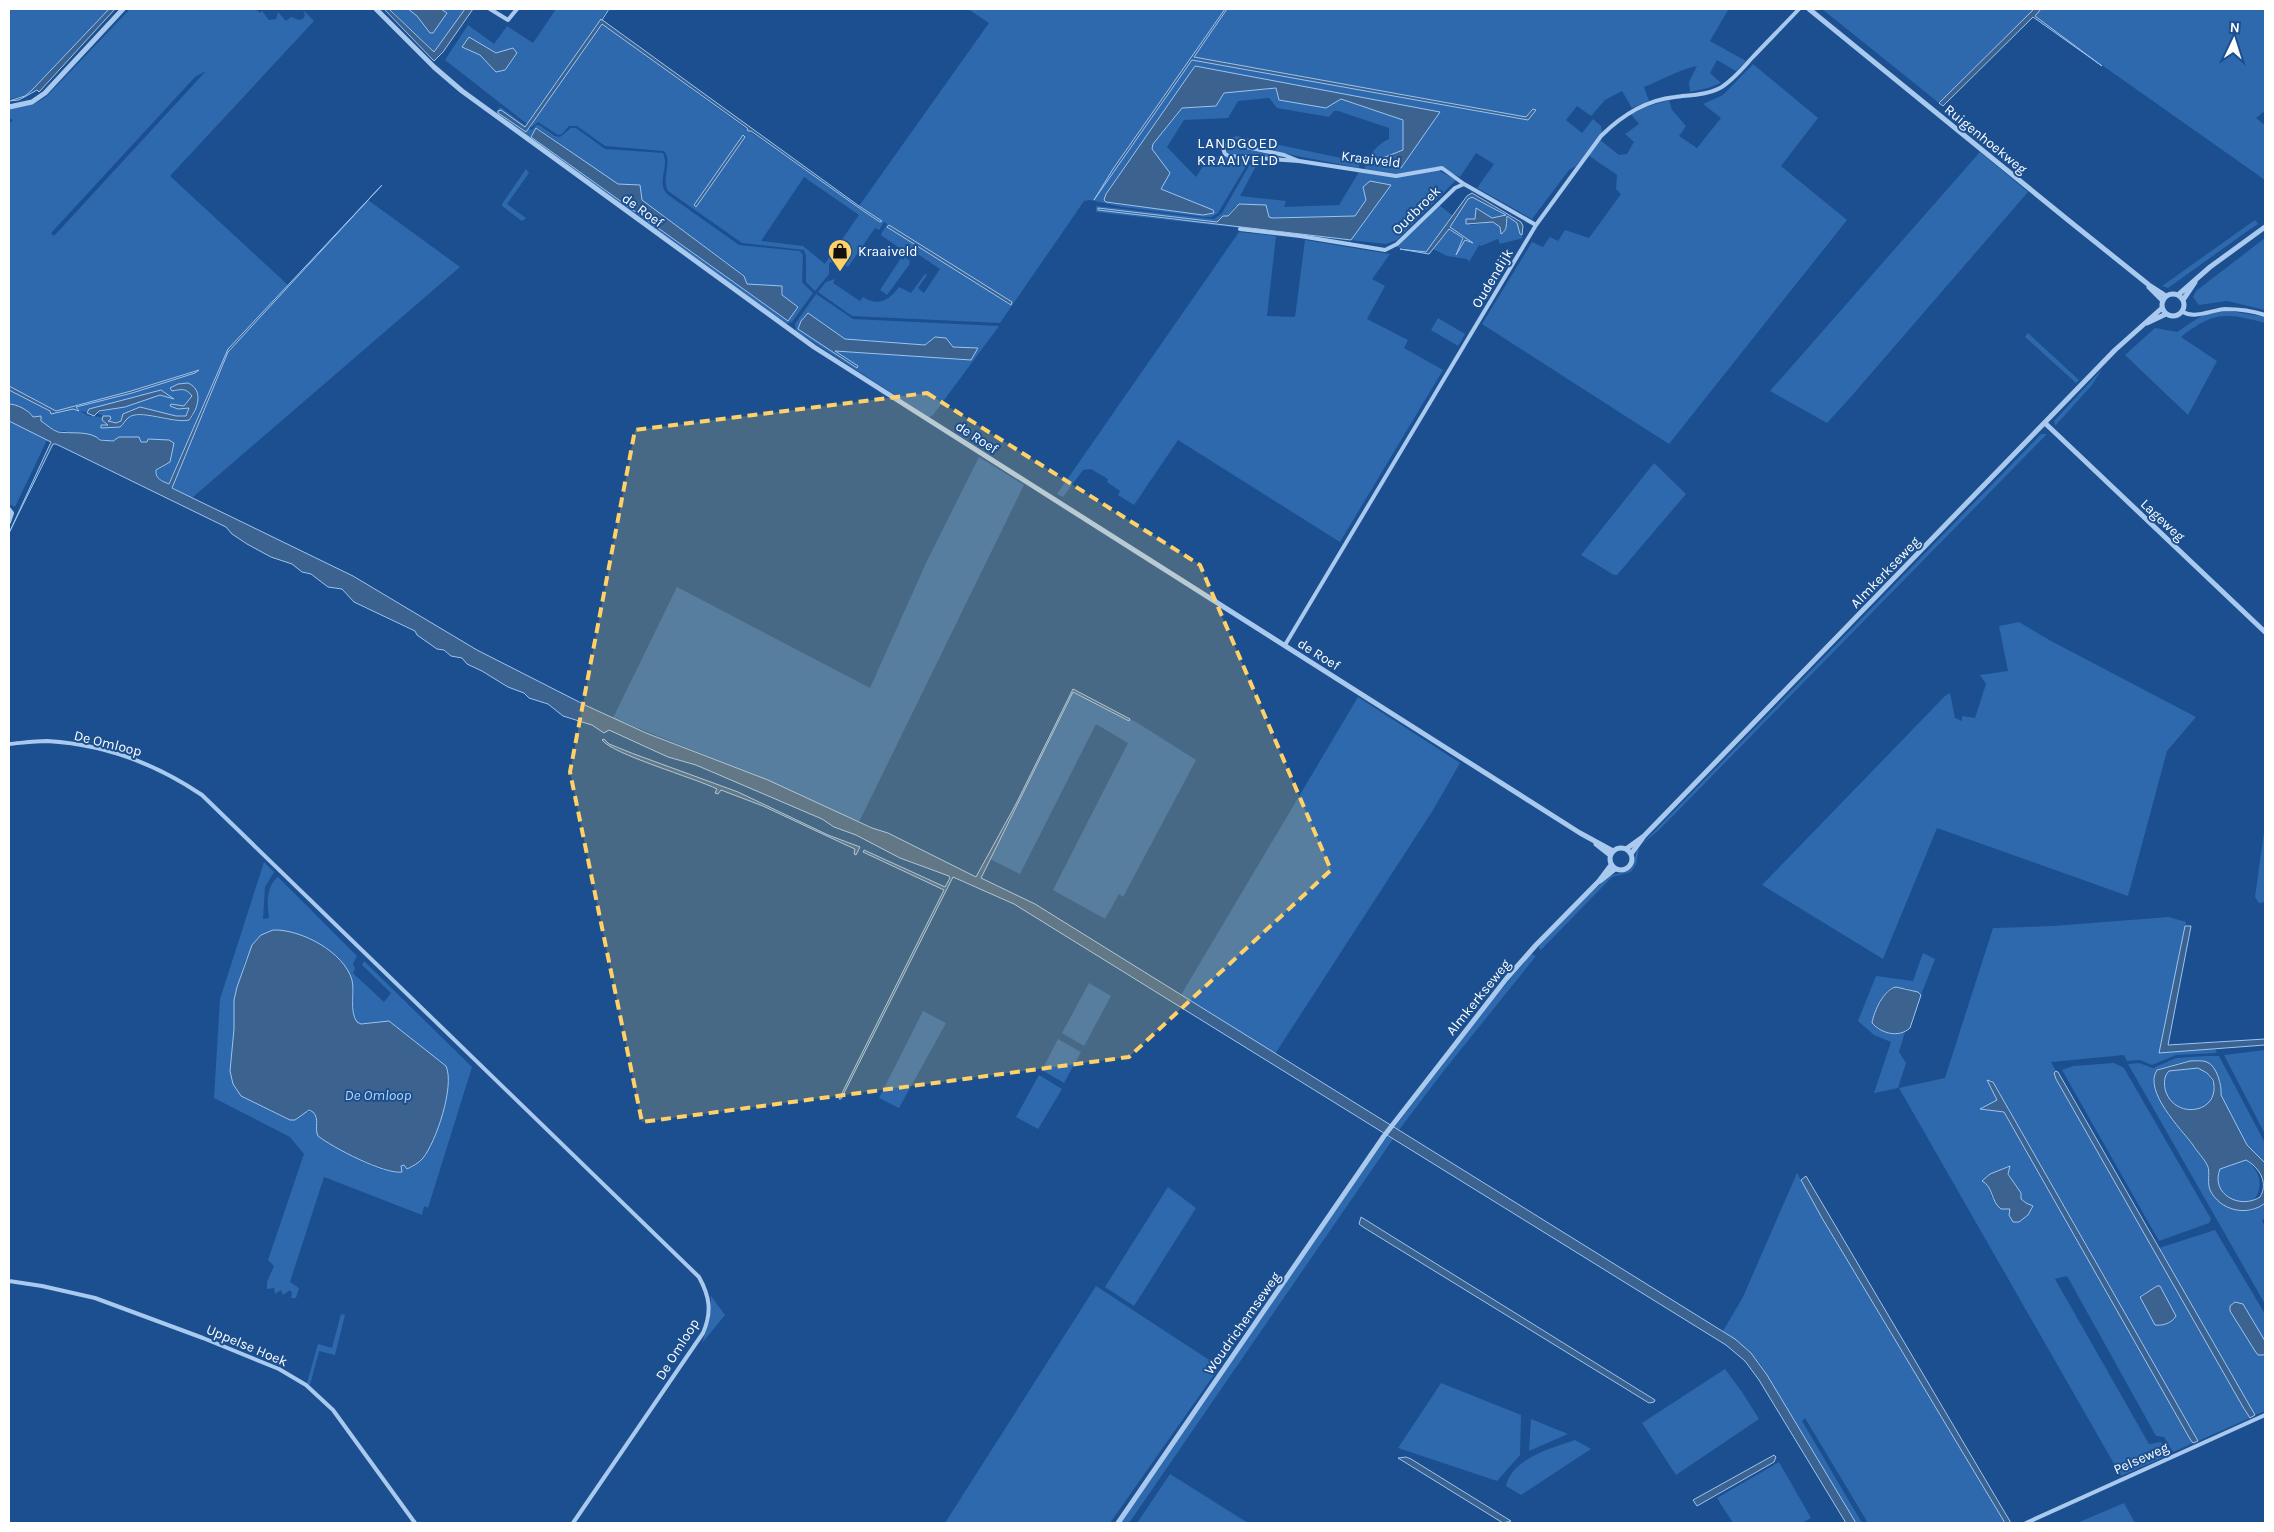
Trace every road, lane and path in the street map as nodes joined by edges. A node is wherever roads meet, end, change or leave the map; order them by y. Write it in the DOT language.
graph roads {
  1 [pos="123,9"];
  2 [pos="376,9"];
  3 [pos="490,9"];
  4 [pos="516,9"];
  5 [pos="1799,9"];
  6 [pos="1809,9"];
  7 [pos="9,107"];
  8 [pos="1299,161"];
  9 [pos="1464,184"];
  10 [pos="1536,225"];
  11 [pos="2265,227"];
  12 [pos="1240,229"];
  13 [pos="2196,280"];
  14 [pos="2178,295"];
  15 [pos="2165,298"];
  16 [pos="2183,300"];
  17 [pos="2162,308"];
  18 [pos="2183,312"];
  19 [pos="2166,314"];
  20 [pos="2265,315"];
  21 [pos="2144,324"];
  22 [pos="2046,424"];
  23 [pos="9,509"];
  24 [pos="9,522"];
  25 [pos="2265,632"];
  26 [pos="1285,645"];
  27 [pos="9,744"];
  28 [pos="1644,836"];
  29 [pos="1626,849"];
  30 [pos="1612,853"];
  31 [pos="1631,854"];
  32 [pos="1611,865"];
  33 [pos="1615,869"];
  34 [pos="1599,881"];
  35 [pos="1384,1136"];
  36 [pos="9,1281"];
  37 [pos="2265,1414"];
  38 [pos="415,1523"];
  39 [pos="573,1523"];
  40 [pos="1118,1523"];
  41 [pos="2026,1523"];
  1 -- 7 [label="street"];
  2 -- 26 [label="street, de Roef"];
  3 -- 4 [label="street"];
  5 -- 10 [label="street, Oudendijk"];
  6 -- 15 [label="street, Ruigenhoekweg"];
  8 -- 8 [label="street, Kraaiveld"];
  8 -- 9 [label="street, Kraaiveld"];
  9 -- 10 [label="street"];
  9 -- 12 [label="street, Oudbroek"];
  10 -- 26 [label="street, Oudendijk"];
  11 -- 13 [label="street"];
  13 -- 14 [label="street"];
  13 -- 16 [label="street"];
  14 -- 15 [label="street"];
  14 -- 16 [label="street"];
  15 -- 17 [label="street"];
  16 -- 18 [label="street"];
  17 -- 19 [label="street"];
  17 -- 21 [label="street, Almkerkseweg"];
  18 -- 19 [label="street"];
  18 -- 20 [label="street"];
  19 -- 21 [label="street, Almkerkseweg"];
  21 -- 22 [label="street, Almkerkseweg"];
  22 -- 25 [label="street, Lageweg"];
  22 -- 28 [label="street, Almkerkseweg"];
  23 -- 24 [label="street"];
  26 -- 30 [label="street, de Roef"];
  27 -- 39 [label="street, De Omloop"];
  28 -- 29 [label="street, Almkerkseweg"];
  28 -- 31 [label="street, Almkerkseweg"];
  29 -- 30 [label="street"];
  29 -- 31 [label="street"];
  30 -- 32 [label="street"];
  31 -- 33 [label="street"];
  32 -- 33 [label="street"];
  32 -- 34 [label="street, Almkerkseweg"];
  33 -- 34 [label="street, Almkerkseweg"];
  34 -- 35 [label="street, Almkerkseweg"];
  35 -- 40 [label="street, Woudrichemseweg"];
  36 -- 38 [label="street, Uppelse Hoek"];
  37 -- 41 [label="street, Pelseweg"];
}
